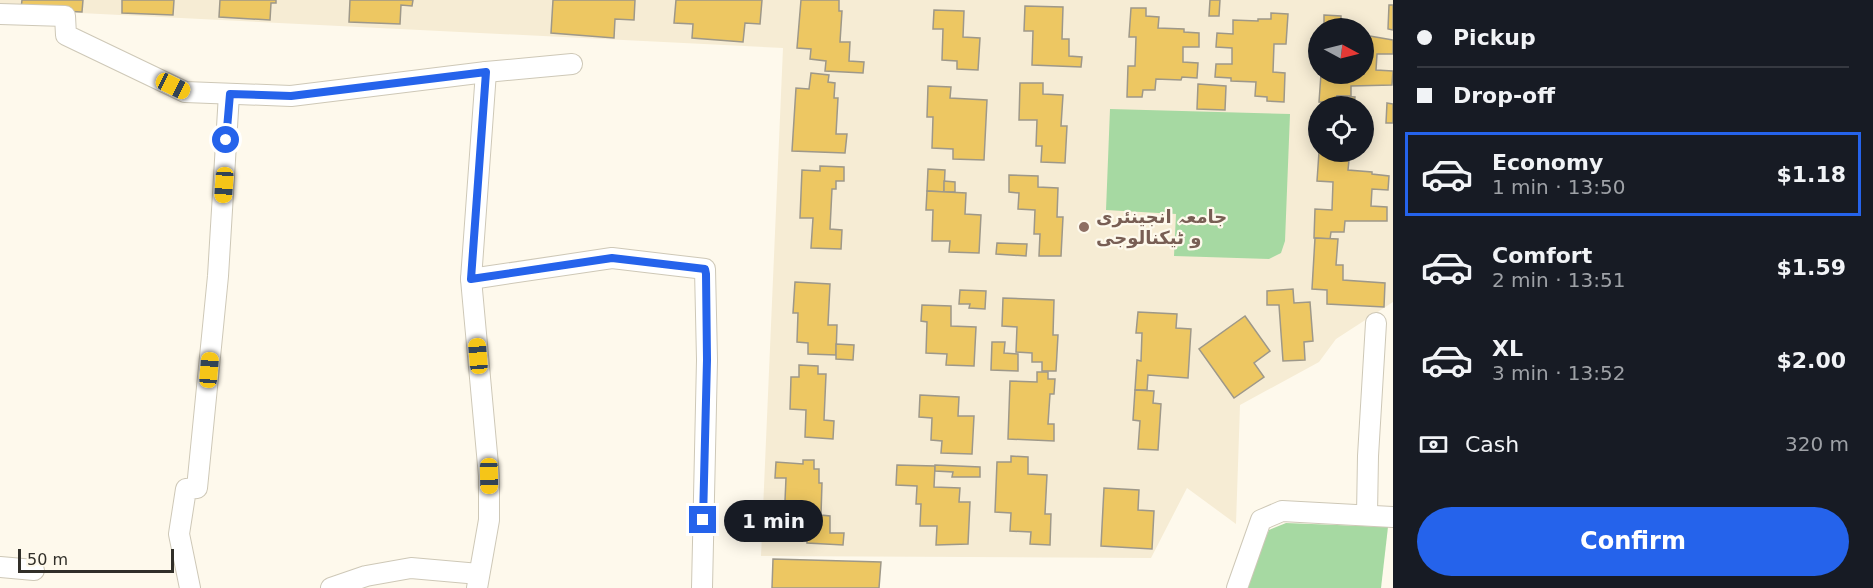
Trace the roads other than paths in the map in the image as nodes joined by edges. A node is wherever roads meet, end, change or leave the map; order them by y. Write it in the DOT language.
graph roads {
  1 [pos="0,14"];
  2 [pos="572,64"];
  3 [pos="486,72"];
  4 [pos="230,94"];
  5 [pos="471,279"];
  6 [pos="1376,323"];
  7 [pos="1367,515"];
  8 [pos="1393,517"];
  9 [pos="0,567"];
  10 [pos="34,570"];
  11 [pos="478,581"];
  12 [pos="189,588"];
  13 [pos="331,588"];
  14 [pos="702,588"];
  15 [pos="1237,588"];
  1 -- 4 [label="street"];
  2 -- 3 [label="street"];
  3 -- 4 [label="street"];
  3 -- 5 [label="street"];
  4 -- 12 [label="street"];
  5 -- 11 [label="street"];
  5 -- 14 [label="street"];
  6 -- 7 [label="street"];
  7 -- 8 [label="street"];
  7 -- 15 [label="street"];
  9 -- 10 [label="street"];
  11 -- 13 [label="street"];
}
